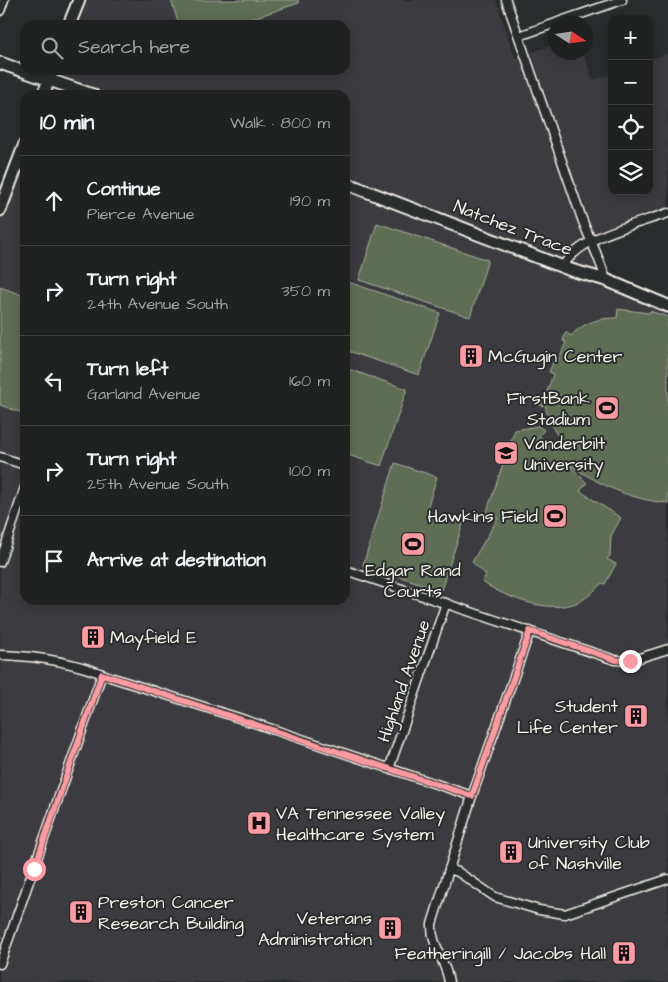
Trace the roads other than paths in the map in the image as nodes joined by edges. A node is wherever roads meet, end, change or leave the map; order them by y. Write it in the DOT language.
graph roads {
  1 [pos="4,0"];
  2 [pos="79,0"];
  3 [pos="506,0"];
  4 [pos="622,0"];
  5 [pos="0,11"];
  6 [pos="580,15"];
  7 [pos="71,20"];
  8 [pos="548,26"];
  9 [pos="519,36"];
  10 [pos="0,63"];
  11 [pos="20,68"];
  12 [pos="50,75"];
  13 [pos="46,90"];
  14 [pos="82,90"];
  15 [pos="20,157"];
  16 [pos="350,185"];
  17 [pos="0,210"];
  18 [pos="668,213"];
  19 [pos="591,241"];
  20 [pos="563,266"];
  21 [pos="606,280"];
  22 [pos="668,306"];
  23 [pos="0,457"];
  24 [pos="20,463"];
  25 [pos="20,502"];
  26 [pos="0,562"];
  27 [pos="350,572"];
  28 [pos="446,603"];
  29 [pos="530,631"];
  30 [pos="668,650"];
  31 [pos="0,655"];
  32 [pos="102,674"];
  33 [pos="389,768"];
  34 [pos="472,796"];
  35 [pos="449,869"];
  36 [pos="668,879"];
  37 [pos="0,964"];
  38 [pos="448,982"];
  1 -- 5 [label="street"];
  2 -- 7 [label="main road"];
  3 -- 9 [label="street"];
  4 -- 6 [label="street"];
  8 -- 9 [label="street"];
  9 -- 19 [label="street"];
  10 -- 11 [label="main road"];
  12 -- 13 [label="main road"];
  12 -- 14 [label="main road"];
  15 -- 17 [label="main road"];
  16 -- 20 [label="main road, Natchez Trace"];
  18 -- 19 [label="street"];
  19 -- 20 [label="street"];
  19 -- 21 [label="street"];
  20 -- 21 [label="main road, Natchez Trace"];
  21 -- 22 [label="main road, Natchez Trace"];
  23 -- 24 [label="street"];
  25 -- 26 [label="street"];
  27 -- 28 [label="street"];
  28 -- 29 [label="street"];
  28 -- 33 [label="street, Highland Avenue"];
  29 -- 30 [label="street"];
  29 -- 34 [label="street"];
  31 -- 32 [label="street"];
  32 -- 33 [label="street"];
  32 -- 37 [label="street"];
  33 -- 34 [label="street"];
  34 -- 35 [label="street"];
  35 -- 36 [label="street"];
  35 -- 38 [label="street"];
}
